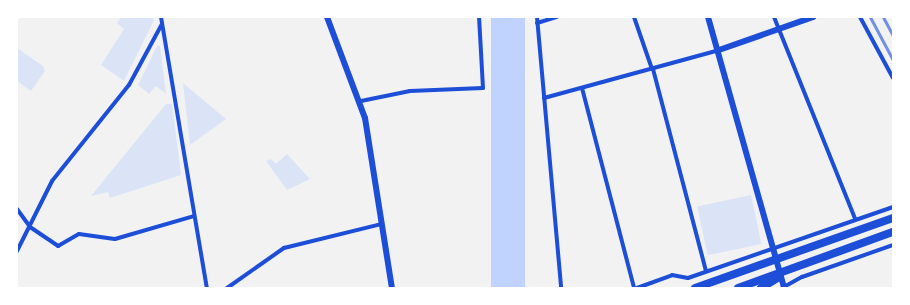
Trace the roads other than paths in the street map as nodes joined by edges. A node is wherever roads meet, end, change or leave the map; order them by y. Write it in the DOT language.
graph roads {
  1 [pos="160,17"];
  2 [pos="327,17"];
  3 [pos="478,17"];
  4 [pos="537,17"];
  5 [pos="557,17"];
  6 [pos="634,17"];
  7 [pos="708,17"];
  8 [pos="774,17"];
  9 [pos="813,17"];
  10 [pos="860,17"];
  11 [pos="537,22"];
  12 [pos="162,24"];
  13 [pos="779,29"];
  14 [pos="719,50"];
  15 [pos="652,69"];
  16 [pos="893,78"];
  17 [pos="582,88"];
  18 [pos="544,98"];
  19 [pos="361,101"];
  20 [pos="893,207"];
  21 [pos="17,209"];
  22 [pos="194,216"];
  23 [pos="893,218"];
  24 [pos="855,219"];
  25 [pos="382,224"];
  26 [pos="30,227"];
  27 [pos="893,232"];
  28 [pos="893,245"];
  29 [pos="772,249"];
  30 [pos="17,251"];
  31 [pos="791,269"];
  32 [pos="706,271"];
  33 [pos="207,288"];
  34 [pos="227,288"];
  35 [pos="392,288"];
  36 [pos="561,288"];
  37 [pos="636,288"];
  38 [pos="694,288"];
  39 [pos="738,288"];
  40 [pos="761,288"];
  41 [pos="783,288"];
  1 -- 12 [label="street"];
  2 -- 19 [label="street"];
  3 -- 19 [label="street"];
  4 -- 11 [label="street"];
  5 -- 11 [label="street"];
  6 -- 15 [label="street"];
  7 -- 14 [label="street"];
  8 -- 13 [label="street"];
  9 -- 13 [label="street"];
  10 -- 16 [label="street"];
  11 -- 18 [label="street"];
  12 -- 22 [label="street"];
  12 -- 26 [label="street"];
  13 -- 14 [label="street"];
  13 -- 24 [label="street"];
  14 -- 15 [label="street"];
  14 -- 29 [label="street"];
  15 -- 17 [label="street"];
  15 -- 32 [label="street"];
  17 -- 18 [label="street"];
  17 -- 37 [label="street"];
  18 -- 36 [label="street"];
  19 -- 25 [label="street"];
  20 -- 24 [label="street"];
  21 -- 26 [label="street"];
  22 -- 26 [label="street"];
  22 -- 33 [label="street"];
  23 -- 38 [label="highway"];
  24 -- 29 [label="street"];
  25 -- 34 [label="street"];
  25 -- 35 [label="street"];
  26 -- 30 [label="street"];
  27 -- 31 [label="highway"];
  28 -- 41 [label="street"];
  29 -- 32 [label="street"];
  29 -- 41 [label="street"];
  31 -- 39 [label="highway"];
  31 -- 40 [label="highway"];
  32 -- 37 [label="street"];
}
